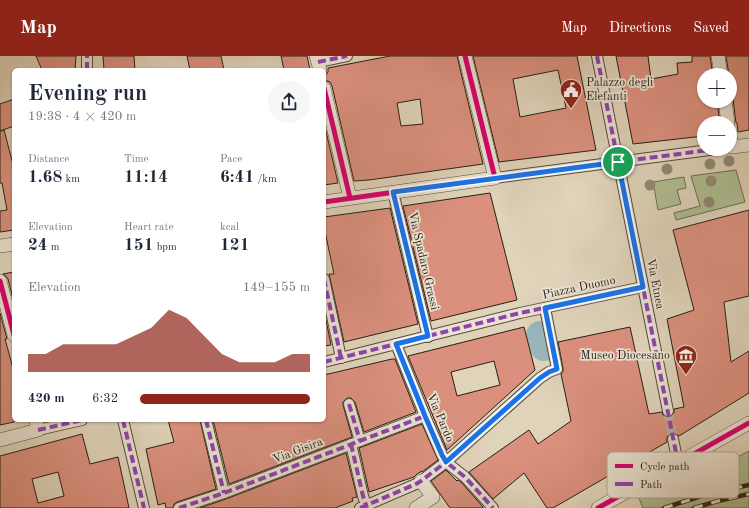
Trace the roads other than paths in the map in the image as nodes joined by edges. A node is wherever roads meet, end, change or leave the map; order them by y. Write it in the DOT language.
graph roads {
  1 [pos="87,56"];
  2 [pos="347,56"];
  3 [pos="465,56"];
  4 [pos="597,56"];
  5 [pos="718,56"];
  6 [pos="318,63"];
  7 [pos="87,68"];
  8 [pos="720,68"];
  9 [pos="326,96"];
  10 [pos="737,144"];
  11 [pos="749,145"];
  12 [pos="697,152"];
  13 [pos="618,162"];
  14 [pos="494,178"];
  15 [pos="393,192"];
  16 [pos="350,198"];
  17 [pos="326,202"];
  18 [pos="12,244"];
  19 [pos="0,246"];
  20 [pos="0,281"];
  21 [pos="643,287"];
  22 [pos="326,288"];
  23 [pos="545,308"];
  24 [pos="12,327"];
  25 [pos="428,336"];
  26 [pos="396,344"];
  27 [pos="341,358"];
  28 [pos="326,362"];
  29 [pos="349,404"];
  30 [pos="668,411"];
  31 [pos="425,416"];
  32 [pos="74,422"];
  33 [pos="123,422"];
  34 [pos="206,422"];
  35 [pos="749,423"];
  36 [pos="37,425"];
  37 [pos="673,439"];
  38 [pos="0,440"];
  39 [pos="356,443"];
  40 [pos="676,452"];
  41 [pos="698,452"];
  42 [pos="446,462"];
  43 [pos="421,481"];
  44 [pos="224,493"];
  45 [pos="616,498"];
  46 [pos="364,504"];
  47 [pos="144,508"];
  48 [pos="179,508"];
  49 [pos="416,508"];
  50 [pos="493,508"];
  51 [pos="598,508"];
  1 -- 7 [label="street"];
  2 -- 6 [label="street"];
  3 -- 14 [label="street"];
  4 -- 13 [label="street, Via Etnea"];
  5 -- 8 [label="street"];
  9 -- 16 [label="street"];
  10 -- 11 [label="street"];
  12 -- 13 [label="street"];
  13 -- 14 [label="street"];
  13 -- 21 [label="street, Via Etnea"];
  14 -- 15 [label="street"];
  15 -- 16 [label="street"];
  15 -- 25 [label="street, Via Spadaro Grassi"];
  16 -- 17 [label="street"];
  18 -- 19 [label="street"];
  20 -- 24 [label="street"];
  21 -- 23 [label="street, Piazza Duomo"];
  21 -- 30 [label="street, Via Etnea"];
  22 -- 27 [label="street"];
  23 -- 25 [label="street, Piazza Duomo"];
  23 -- 42 [label="street"];
  25 -- 26 [label="street, Piazza Duomo"];
  26 -- 27 [label="street, Piazza Duomo"];
  26 -- 31 [label="street, Via Pardo"];
  27 -- 28 [label="street, Piazza Duomo"];
  29 -- 39 [label="street"];
  31 -- 39 [label="street, Via Gisira"];
  31 -- 42 [label="street, Via Pardo"];
  32 -- 36 [label="street"];
  33 -- 47 [label="street"];
  34 -- 44 [label="street"];
  35 -- 41 [label="street"];
  36 -- 38 [label="street"];
  37 -- 40 [label="street"];
  39 -- 44 [label="street, Via Gisira"];
  39 -- 46 [label="street"];
  42 -- 43 [label="street"];
  42 -- 50 [label="street, Via Pardo"];
  43 -- 46 [label="street"];
  43 -- 49 [label="street"];
  44 -- 48 [label="street, Via Gisira"];
  45 -- 51 [label="street"];
}
